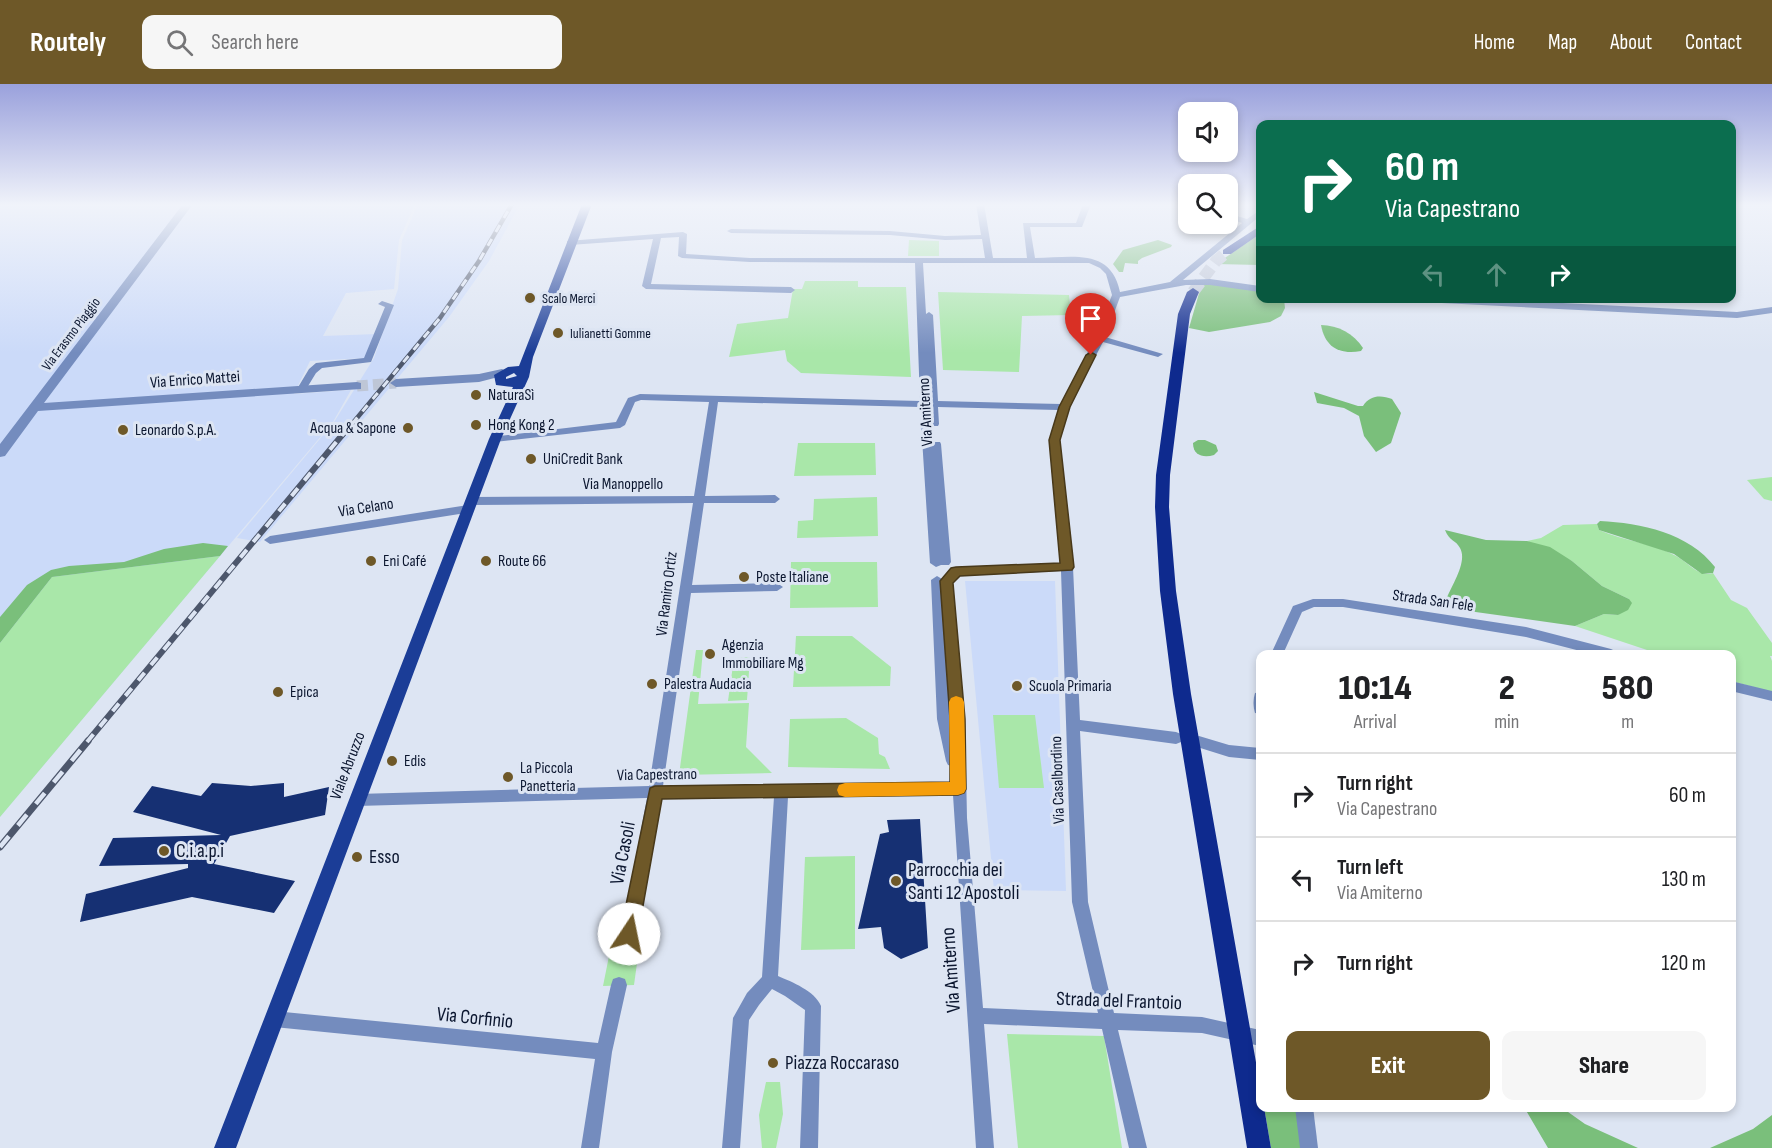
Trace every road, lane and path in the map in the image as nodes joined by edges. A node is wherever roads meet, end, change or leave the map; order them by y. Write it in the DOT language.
graph roads {
  1 [pos="151,254"];
  2 [pos="566,254"];
  3 [pos="654,254"];
  4 [pos="682,254"];
  5 [pos="988,254"];
  6 [pos="1030,254"];
  7 [pos="1208,254"];
  8 [pos="922,260"];
  9 [pos="989,260"];
  10 [pos="1031,260"];
  11 [pos="1170,285"];
  12 [pos="1256,289"];
  13 [pos="791,290"];
  14 [pos="1192,292"];
  15 [pos="1116,295"];
  16 [pos="1501,303"];
  17 [pos="382,304"];
  18 [pos="1772,310"];
  19 [pos="1100,338"];
  20 [pos="1158,354"];
  21 [pos="511,376"];
  22 [pos="396,383"];
  23 [pos="357,386"];
  24 [pos="302,389"];
  25 [pos="512,399"];
  26 [pos="714,399"];
  27 [pos="929,404"];
  28 [pos="35,407"];
  29 [pos="1064,407"];
  30 [pos="495,439"];
  31 [pos="0,453"];
  32 [pos="775,499"];
  33 [pos="698,500"];
  34 [pos="470,505"];
  35 [pos="270,540"];
  36 [pos="941,563"];
  37 [pos="1067,567"];
  38 [pos="946,577"];
  39 [pos="777,587"];
  40 [pos="685,589"];
  41 [pos="1279,650"];
  42 [pos="1596,650"];
  43 [pos="1736,687"];
  44 [pos="1772,696"];
  45 [pos="1073,725"];
  46 [pos="1176,738"];
  47 [pos="1196,752"];
  48 [pos="1256,754"];
  49 [pos="958,789"];
  50 [pos="781,791"];
  51 [pos="655,792"];
  52 [pos="357,800"];
  53 [pos="625,956"];
  54 [pos="770,980"];
  55 [pos="619,985"];
  56 [pos="975,1016"];
  57 [pos="274,1019"];
  58 [pos="1109,1023"];
  59 [pos="1256,1037"];
  60 [pos="604,1052"];
  61 [pos="1305,1112"];
  62 [pos="225,1148"];
  63 [pos="590,1148"];
  64 [pos="731,1148"];
  65 [pos="809,1148"];
  66 [pos="985,1148"];
  67 [pos="1138,1148"];
  68 [pos="1259,1148"];
  69 [pos="1309,1148"];
  1 -- 28 [label="street, Via Erasmo Piaggio"];
  2 -- 21 [label="main road, Viale Abruzzo"];
  3 -- 13 [label="street"];
  4 -- 8 [label="street"];
  5 -- 9 [label="street"];
  6 -- 10 [label="street"];
  7 -- 11 [label="street"];
  8 -- 9 [label="street"];
  8 -- 27 [label="street, Via Amiterno"];
  9 -- 10 [label="street"];
  10 -- 15 [label="street"];
  11 -- 12 [label="street"];
  11 -- 15 [label="street"];
  14 -- 47 [label="highway"];
  15 -- 19 [label="street, Via Casalbordino"];
  16 -- 18 [label="street"];
  17 -- 24 [label="street"];
  19 -- 20 [label="street"];
  19 -- 29 [label="street, Via Casalbordino"];
  21 -- 22 [label="street"];
  21 -- 25 [label="main road"];
  21 -- 25 [label="main road, Viale Abruzzo"];
  23 -- 24 [label="street, Via Enrico Mattei"];
  24 -- 28 [label="street, Via Enrico Mattei"];
  25 -- 30 [label="main road, Viale Abruzzo"];
  26 -- 27 [label="street"];
  26 -- 30 [label="street"];
  26 -- 33 [label="street, Via Ramiro Ortiz"];
  27 -- 29 [label="street"];
  27 -- 36 [label="street, Via Amiterno"];
  28 -- 31 [label="street, Via Erasmo Piaggio"];
  29 -- 37 [label="street, Via Casalbordino"];
  30 -- 34 [label="main road, Viale Abruzzo"];
  32 -- 33 [label="street, Via Manoppello"];
  33 -- 34 [label="street, Via Manoppello"];
  33 -- 40 [label="street, Via Ramiro Ortiz"];
  34 -- 35 [label="street, Via Celano"];
  34 -- 52 [label="main road, Viale Abruzzo"];
  36 -- 38 [label="street"];
  36 -- 38 [label="street, Via Amiterno"];
  37 -- 38 [label="street"];
  37 -- 45 [label="street, Via Casalbordino"];
  38 -- 49 [label="street, Via Amiterno"];
  39 -- 40 [label="street"];
  40 -- 51 [label="street, Via Ramiro Ortiz"];
  41 -- 42 [label="street, Strada San Fele"];
  43 -- 44 [label="street"];
  45 -- 46 [label="street"];
  45 -- 58 [label="street, Via Casalbordino"];
  47 -- 48 [label="street"];
  47 -- 68 [label="highway"];
  49 -- 50 [label="street, Via Capestrano"];
  49 -- 56 [label="street, Via Amiterno"];
  50 -- 51 [label="street, Via Capestrano"];
  50 -- 54 [label="street"];
  51 -- 52 [label="street, Via Capestrano"];
  51 -- 53 [label="street, Via Casoli"];
  52 -- 57 [label="main road, Viale Abruzzo"];
  54 -- 64 [label="street"];
  54 -- 65 [label="street"];
  55 -- 60 [label="street"];
  56 -- 58 [label="street, Strada del Frantoio"];
  56 -- 66 [label="street, Via Amiterno"];
  57 -- 60 [label="street, Via Corfinio"];
  57 -- 62 [label="main road, Viale Abruzzo"];
  58 -- 59 [label="street, Strada del Frantoio"];
  58 -- 67 [label="street, Via Casalbordino"];
  60 -- 63 [label="street"];
  61 -- 69 [label="street"];
}
